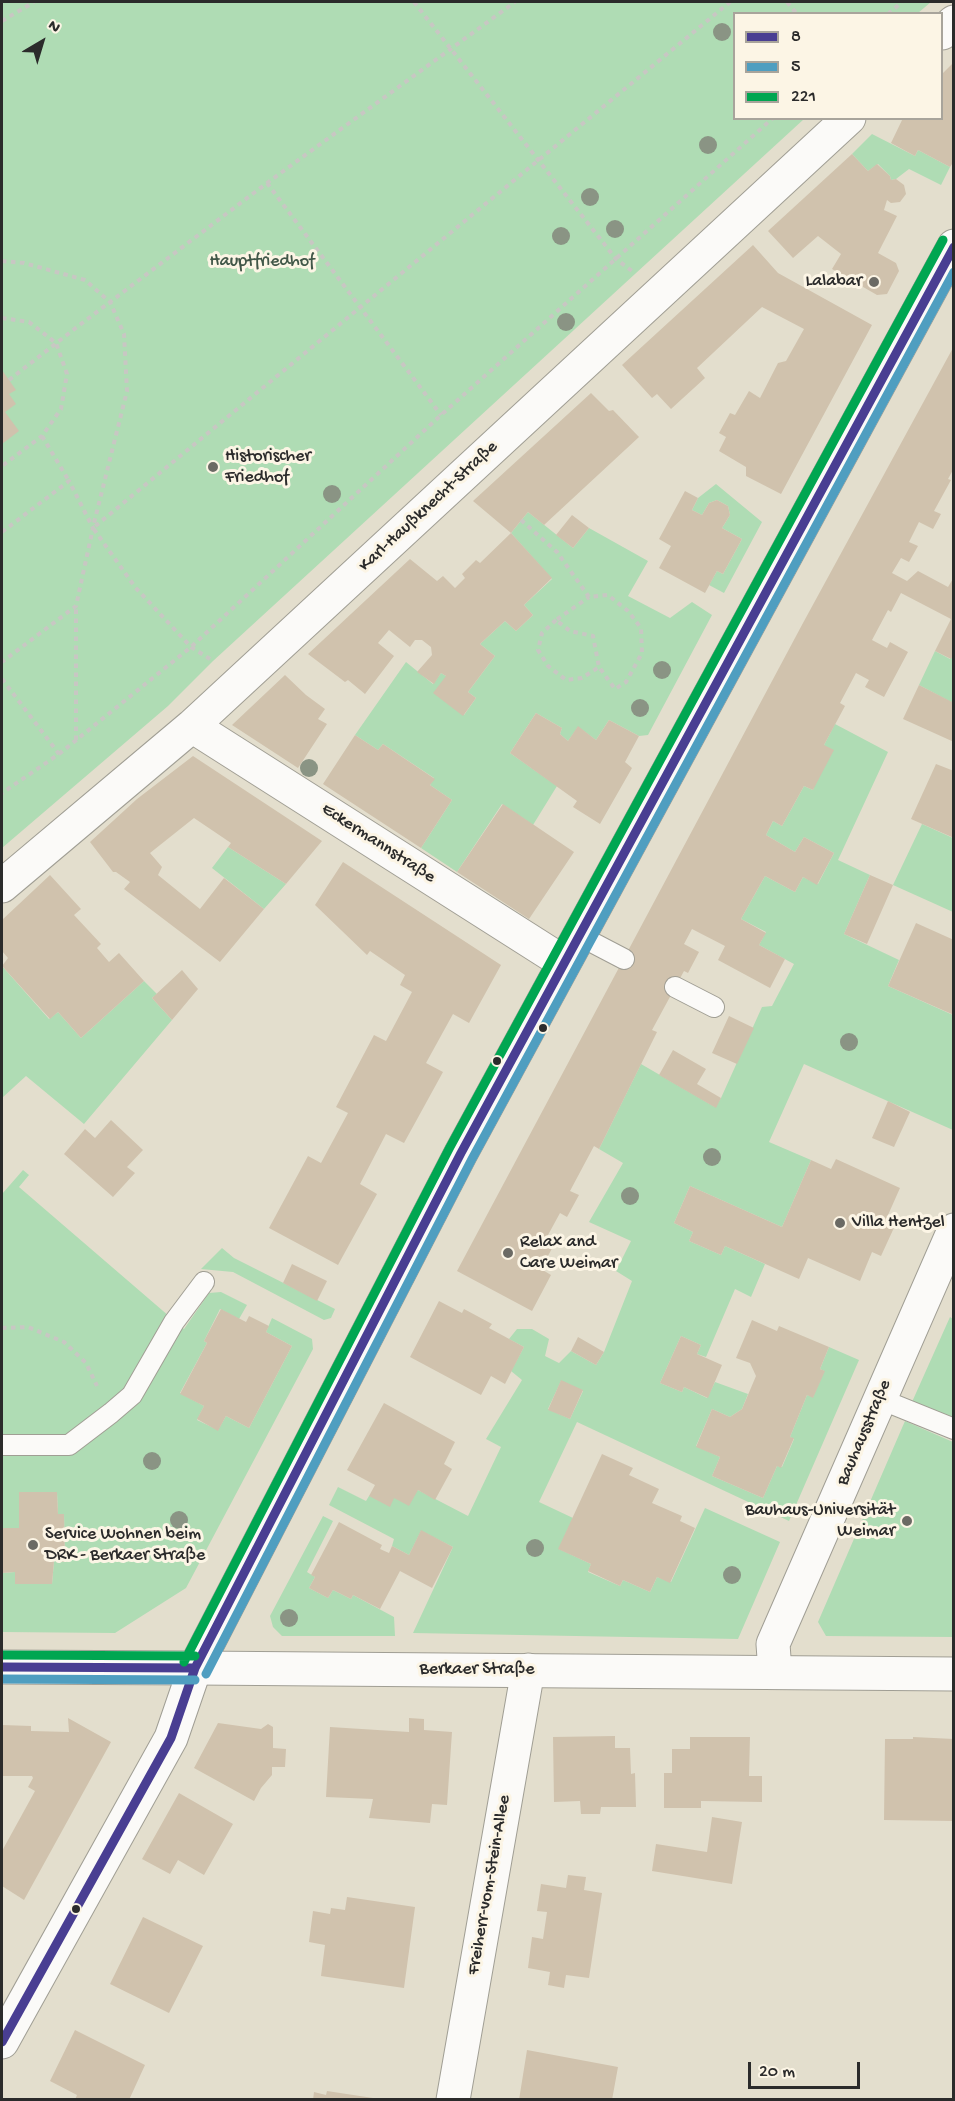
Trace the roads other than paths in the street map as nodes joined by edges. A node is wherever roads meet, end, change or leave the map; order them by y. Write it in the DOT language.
graph roads {
  1 [pos="847,120"];
  2 [pos="954,246"];
  3 [pos="192,726"];
  4 [pos="2,886"];
  5 [pos="571,949"];
  6 [pos="624,959"];
  7 [pos="675,987"];
  8 [pos="714,1007"];
  9 [pos="954,1230"];
  10 [pos="204,1282"];
  11 [pos="880,1399"];
  12 [pos="954,1429"];
  13 [pos="2,1445"];
  14 [pos="2,1667"];
  15 [pos="195,1668"];
  16 [pos="528,1670"];
  17 [pos="775,1672"];
  18 [pos="954,1674"];
  19 [pos="2,2042"];
  20 [pos="453,2100"];
  1 -- 3 [label="street, Karl-Haußknecht-Straße"];
  2 -- 5 [label="street"];
  3 -- 4 [label="street, Karl-Haußknecht-Straße"];
  3 -- 5 [label="street, Eckermannstraße"];
  5 -- 6 [label="lane"];
  5 -- 15 [label="street"];
  7 -- 8 [label="lane"];
  9 -- 11 [label="street, Bauhausstraße"];
  10 -- 13 [label="lane"];
  11 -- 12 [label="lane"];
  11 -- 17 [label="street, Bauhausstraße"];
  14 -- 15 [label="street, Berkaer Straße"];
  15 -- 16 [label="street, Berkaer Straße"];
  15 -- 19 [label="street"];
  16 -- 17 [label="street, Berkaer Straße"];
  16 -- 20 [label="street, Freiherr-vom-Stein-Allee"];
  17 -- 18 [label="street, Berkaer Straße"];
}
